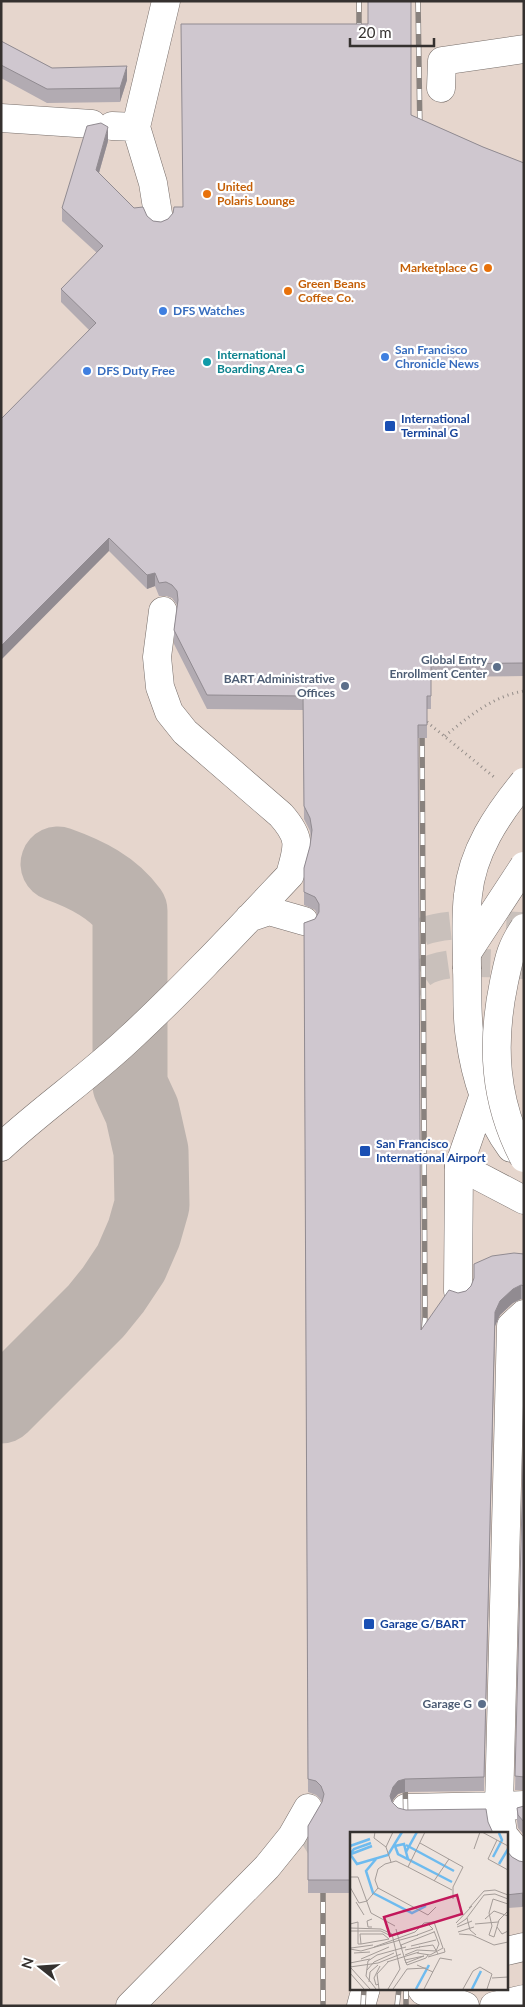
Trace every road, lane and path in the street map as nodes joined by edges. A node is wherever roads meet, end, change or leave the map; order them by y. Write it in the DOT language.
graph roads {
  1 [pos="166,1"];
  2 [pos="524,49"];
  3 [pos="441,88"];
  4 [pos="1,118"];
  5 [pos="113,126"];
  6 [pos="159,220"];
  7 [pos="163,611"];
  8 [pos="524,691"];
  9 [pos="427,722"];
  10 [pos="445,736"];
  11 [pos="519,788"];
  12 [pos="524,866"];
  13 [pos="249,918"];
  14 [pos="304,921"];
  15 [pos="524,928"];
  16 [pos="467,952"];
  17 [pos="484,1094"];
  18 [pos="1,1147"];
  19 [pos="524,1158"];
  20 [pos="458,1166"];
  21 [pos="524,1166"];
  22 [pos="524,1200"];
  23 [pos="458,1291"];
  24 [pos="524,1314"];
  25 [pos="511,1806"];
  26 [pos="308,1808"];
  27 [pos="406,1808"];
  28 [pos="503,1832"];
  29 [pos="508,1840"];
  30 [pos="304,1847"];
  31 [pos="524,1860"];
  32 [pos="267,1867"];
  33 [pos="524,1947"];
  34 [pos="508,1951"];
  35 [pos="365,1990"];
  36 [pos="419,1996"];
  37 [pos="524,1999"];
  38 [pos="524,2003"];
  39 [pos="130,2006"];
  40 [pos="361,2006"];
  41 [pos="466,2006"];
  42 [pos="494,2006"];
  43 [pos="519,2006"];
  1 -- 5 [label="main road"];
  2 -- 3 [label="main road"];
  4 -- 5 [label="main road"];
  5 -- 6 [label="main road"];
  7 -- 13 [label="main road"];
  8 -- 10 [label="path"];
  9 -- 10 [label="path"];
  10 -- 11 [label="path"];
  11 -- 16 [label="main road, bridge"];
  12 -- 16 [label="main road, bridge"];
  13 -- 14 [label="main road"];
  13 -- 18 [label="main road"];
  15 -- 19 [label="main road, bridge"];
  16 -- 17 [label="main road, bridge"];
  17 -- 20 [label="main road"];
  17 -- 21 [label="main road"];
  20 -- 22 [label="main road"];
  20 -- 23 [label="main road"];
  24 -- 25 [label="main road"];
  25 -- 27 [label="main road"];
  25 -- 28 [label="main road"];
  26 -- 32 [label="main road"];
  29 -- 31 [label="main road"];
  30 -- 32 [label="main road"];
  32 -- 39 [label="main road"];
  33 -- 34 [label="main road"];
  35 -- 40 [label="main road"];
  36 -- 41 [label="main road"];
  37 -- 42 [label="main road"];
  38 -- 43 [label="main road"];
}
